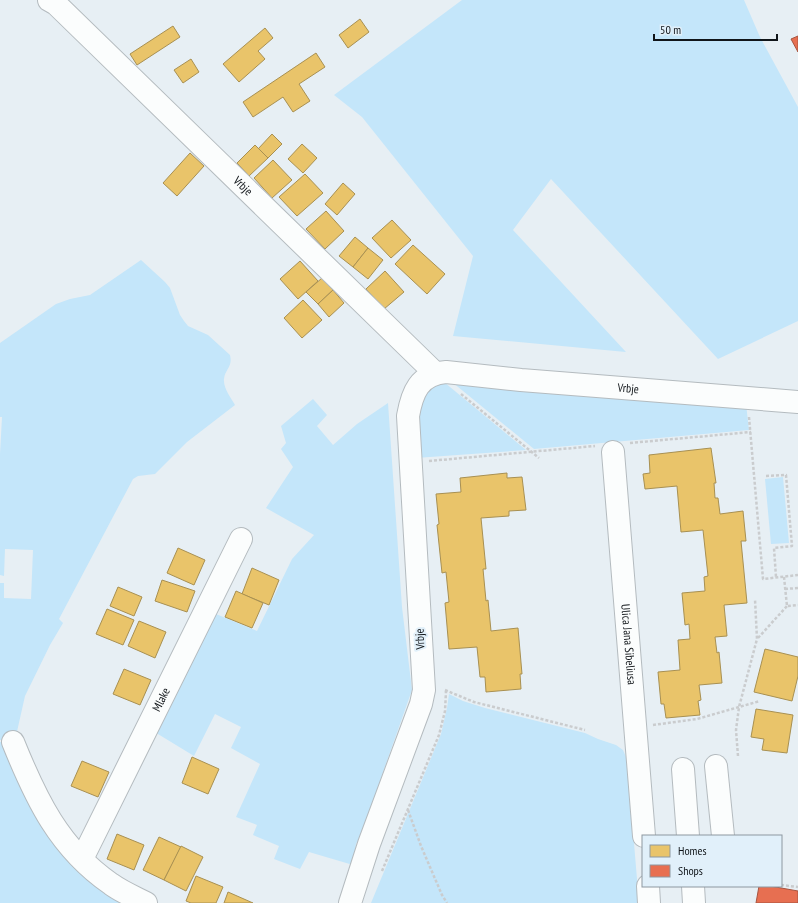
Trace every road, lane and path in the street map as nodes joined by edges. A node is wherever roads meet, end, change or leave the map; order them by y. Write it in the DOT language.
graph roads {
  1 [pos="49,0"];
  2 [pos="435,373"];
  3 [pos="458,391"];
  4 [pos="747,398"];
  5 [pos="798,402"];
  6 [pos="751,432"];
  7 [pos="613,447"];
  8 [pos="531,452"];
  9 [pos="539,458"];
  10 [pos="410,463"];
  11 [pos="766,476"];
  12 [pos="241,539"];
  13 [pos="798,575"];
  14 [pos="784,576"];
  15 [pos="776,577"];
  16 [pos="798,588"];
  17 [pos="785,589"];
  18 [pos="755,599"];
  19 [pos="798,605"];
  20 [pos="787,606"];
  21 [pos="758,639"];
  22 [pos="422,676"];
  23 [pos="446,691"];
  24 [pos="760,701"];
  25 [pos="739,707"];
  26 [pos="646,726"];
  27 [pos="584,730"];
  28 [pos="13,742"];
  29 [pos="738,756"];
  30 [pos="716,766"];
  31 [pos="682,769"];
  32 [pos="408,809"];
  33 [pos="644,835"];
  34 [pos="688,835"];
  35 [pos="723,835"];
  36 [pos="82,859"];
  37 [pos="380,875"];
  38 [pos="782,885"];
  39 [pos="648,887"];
  40 [pos="693,887"];
  41 [pos="798,887"];
  42 [pos="146,903"];
  43 [pos="350,903"];
  44 [pos="448,903"];
  45 [pos="649,903"];
  46 [pos="694,903"];
  1 -- 2 [label="street, Vrbje"];
  2 -- 4 [label="street, Vrbje"];
  2 -- 10 [label="street, Vrbje"];
  3 -- 8 [label="path"];
  4 -- 5 [label="street, Vrbje"];
  4 -- 6 [label="path"];
  6 -- 7 [label="path"];
  6 -- 15 [label="path"];
  7 -- 8 [label="path"];
  7 -- 33 [label="street, Ulica Jana Sibeliusa"];
  8 -- 9 [label="path"];
  8 -- 10 [label="path"];
  10 -- 22 [label="street, Vrbje"];
  11 -- 15 [label="path"];
  12 -- 36 [label="street, Mlake"];
  13 -- 14 [label="path"];
  14 -- 15 [label="path"];
  14 -- 17 [label="path"];
  16 -- 17 [label="path"];
  17 -- 20 [label="path"];
  18 -- 21 [label="path"];
  19 -- 20 [label="path"];
  20 -- 21 [label="path"];
  21 -- 25 [label="path"];
  22 -- 23 [label="path"];
  22 -- 43 [label="street, Vrbje"];
  23 -- 27 [label="path"];
  23 -- 32 [label="path"];
  24 -- 25 [label="path"];
  25 -- 26 [label="path"];
  25 -- 29 [label="path"];
  28 -- 36 [label="street"];
  30 -- 35 [label="street"];
  31 -- 34 [label="street"];
  32 -- 37 [label="path"];
  32 -- 44 [label="path"];
  36 -- 42 [label="street"];
  38 -- 41 [label="path"];
  39 -- 45 [label="street"];
  40 -- 46 [label="street"];
}
